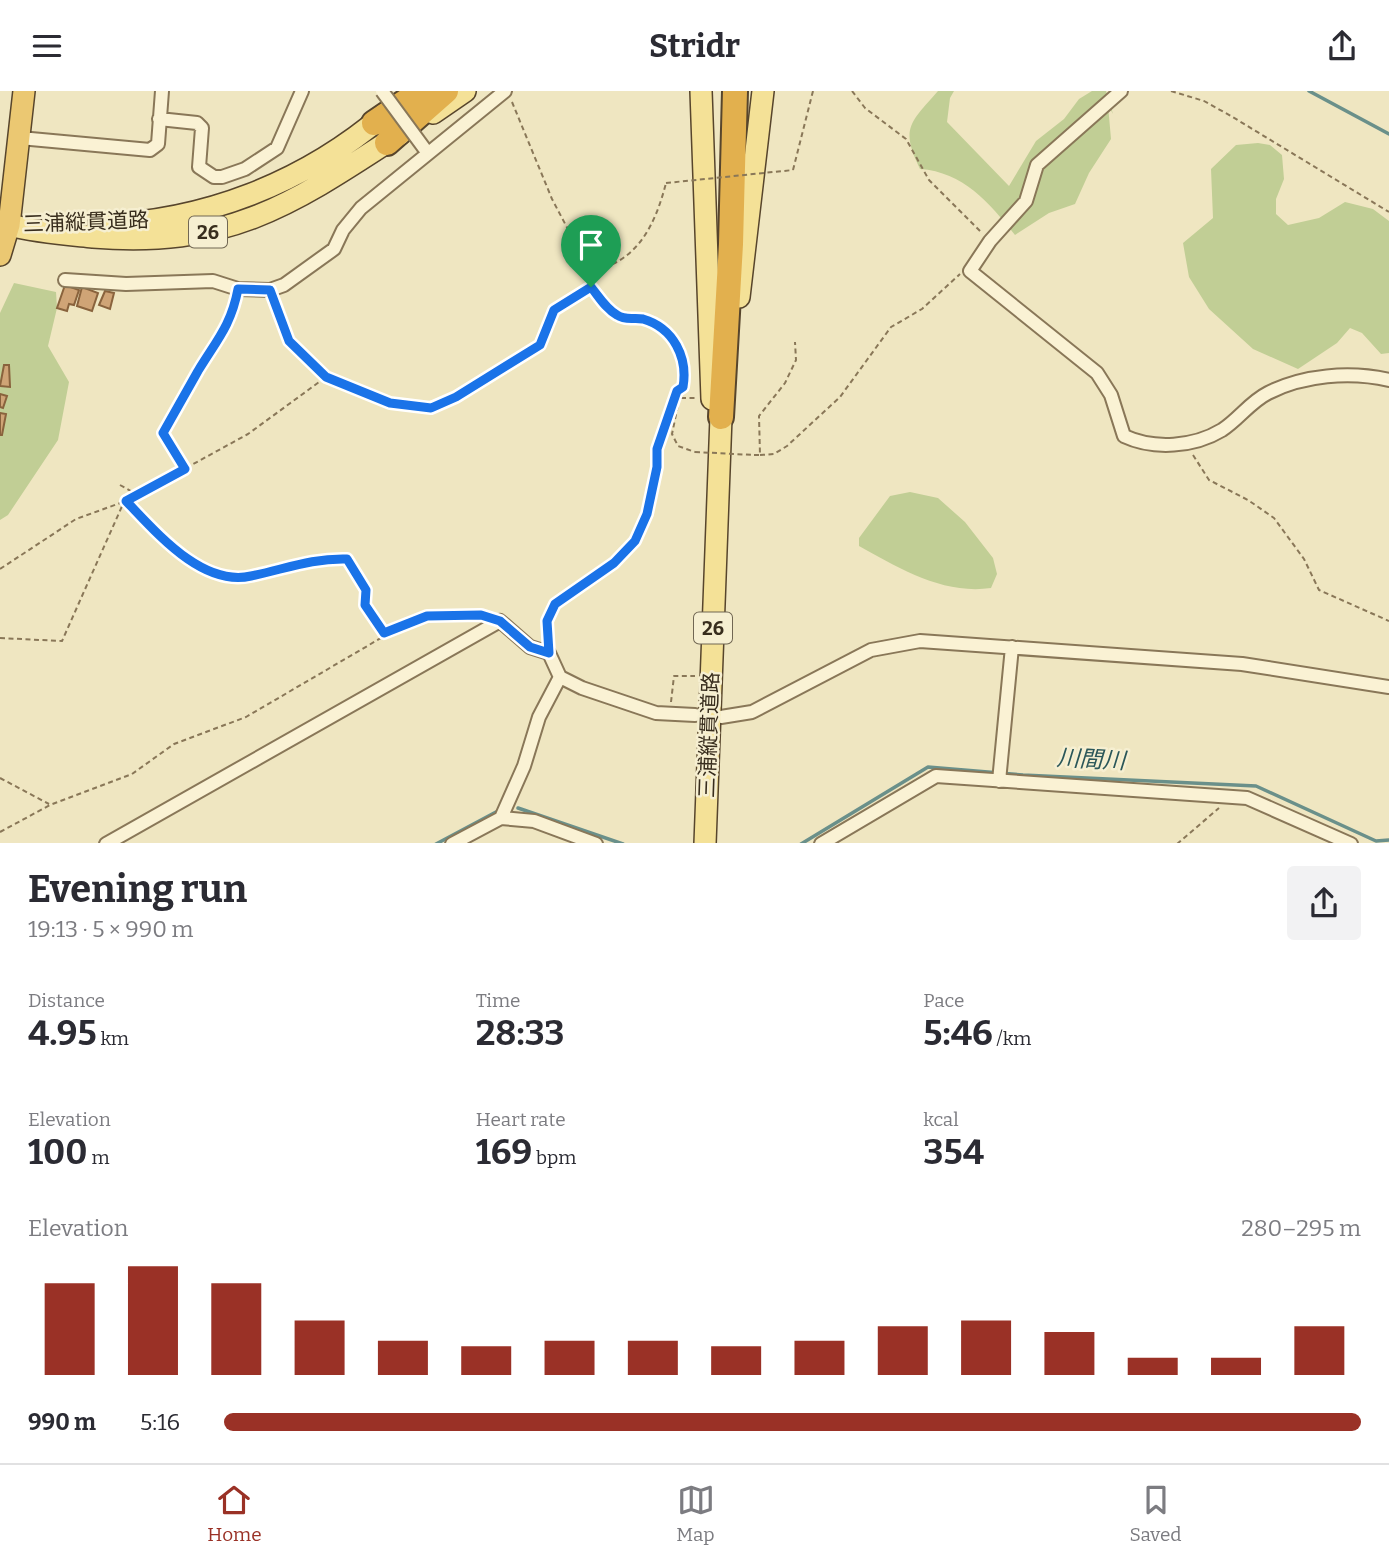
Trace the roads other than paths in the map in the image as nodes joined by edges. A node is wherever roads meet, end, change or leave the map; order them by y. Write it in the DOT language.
graph roads {
  1 [pos="24,91"];
  2 [pos="162,91"];
  3 [pos="302,91"];
  4 [pos="382,91"];
  5 [pos="414,91"];
  6 [pos="422,91"];
  7 [pos="446,91"];
  8 [pos="466,91"];
  9 [pos="507,91"];
  10 [pos="701,91"];
  11 [pos="727,91"];
  12 [pos="735,91"];
  13 [pos="763,91"];
  14 [pos="1121,91"];
  15 [pos="159,119"];
  16 [pos="380,133"];
  17 [pos="20,138"];
  18 [pos="426,150"];
  19 [pos="9,225"];
  20 [pos="727,243"];
  21 [pos="0,255"];
  22 [pos="65,280"];
  23 [pos="1389,380"];
  24 [pos="721,417"];
  25 [pos="720,474"];
  26 [pos="1012,647"];
  27 [pos="560,677"];
  28 [pos="1389,687"];
  29 [pos="695,715"];
  30 [pos="720,717"];
  31 [pos="999,775"];
  32 [pos="501,818"];
  33 [pos="705,842"];
  34 [pos="106,843"];
  35 [pos="453,843"];
  36 [pos="596,843"];
  37 [pos="821,843"];
  38 [pos="1351,843"];
  1 -- 17 [label="highway"];
  2 -- 15 [label="street"];
  3 -- 15 [label="street"];
  4 -- 18 [label="street, bridge"];
  5 -- 16 [label="main road"];
  6 -- 16 [label="highway, 26"];
  7 -- 16 [label="highway, 26"];
  8 -- 16 [label="main road, 26"];
  9 -- 18 [label="street"];
  10 -- 25 [label="main road, 26"];
  11 -- 20 [label="highway, 26"];
  12 -- 20 [label="highway, 26"];
  13 -- 25 [label="main road"];
  14 -- 23 [label="street"];
  15 -- 17 [label="street"];
  16 -- 19 [label="main road, 三浦縦貫道路 / 26"];
  17 -- 19 [label="highway"];
  18 -- 22 [label="street"];
  19 -- 21 [label="highway"];
  20 -- 24 [label="highway, 26"];
  24 -- 25 [label="main road, 三浦縦貫道路 / 26"];
  25 -- 33 [label="main road, 三浦縦貫道路 / 26"];
  26 -- 28 [label="street"];
  26 -- 30 [label="street"];
  26 -- 31 [label="street"];
  27 -- 29 [label="street"];
  27 -- 32 [label="street"];
  27 -- 34 [label="street"];
  31 -- 37 [label="street"];
  31 -- 38 [label="street"];
  32 -- 35 [label="street"];
  32 -- 36 [label="street"];
}
